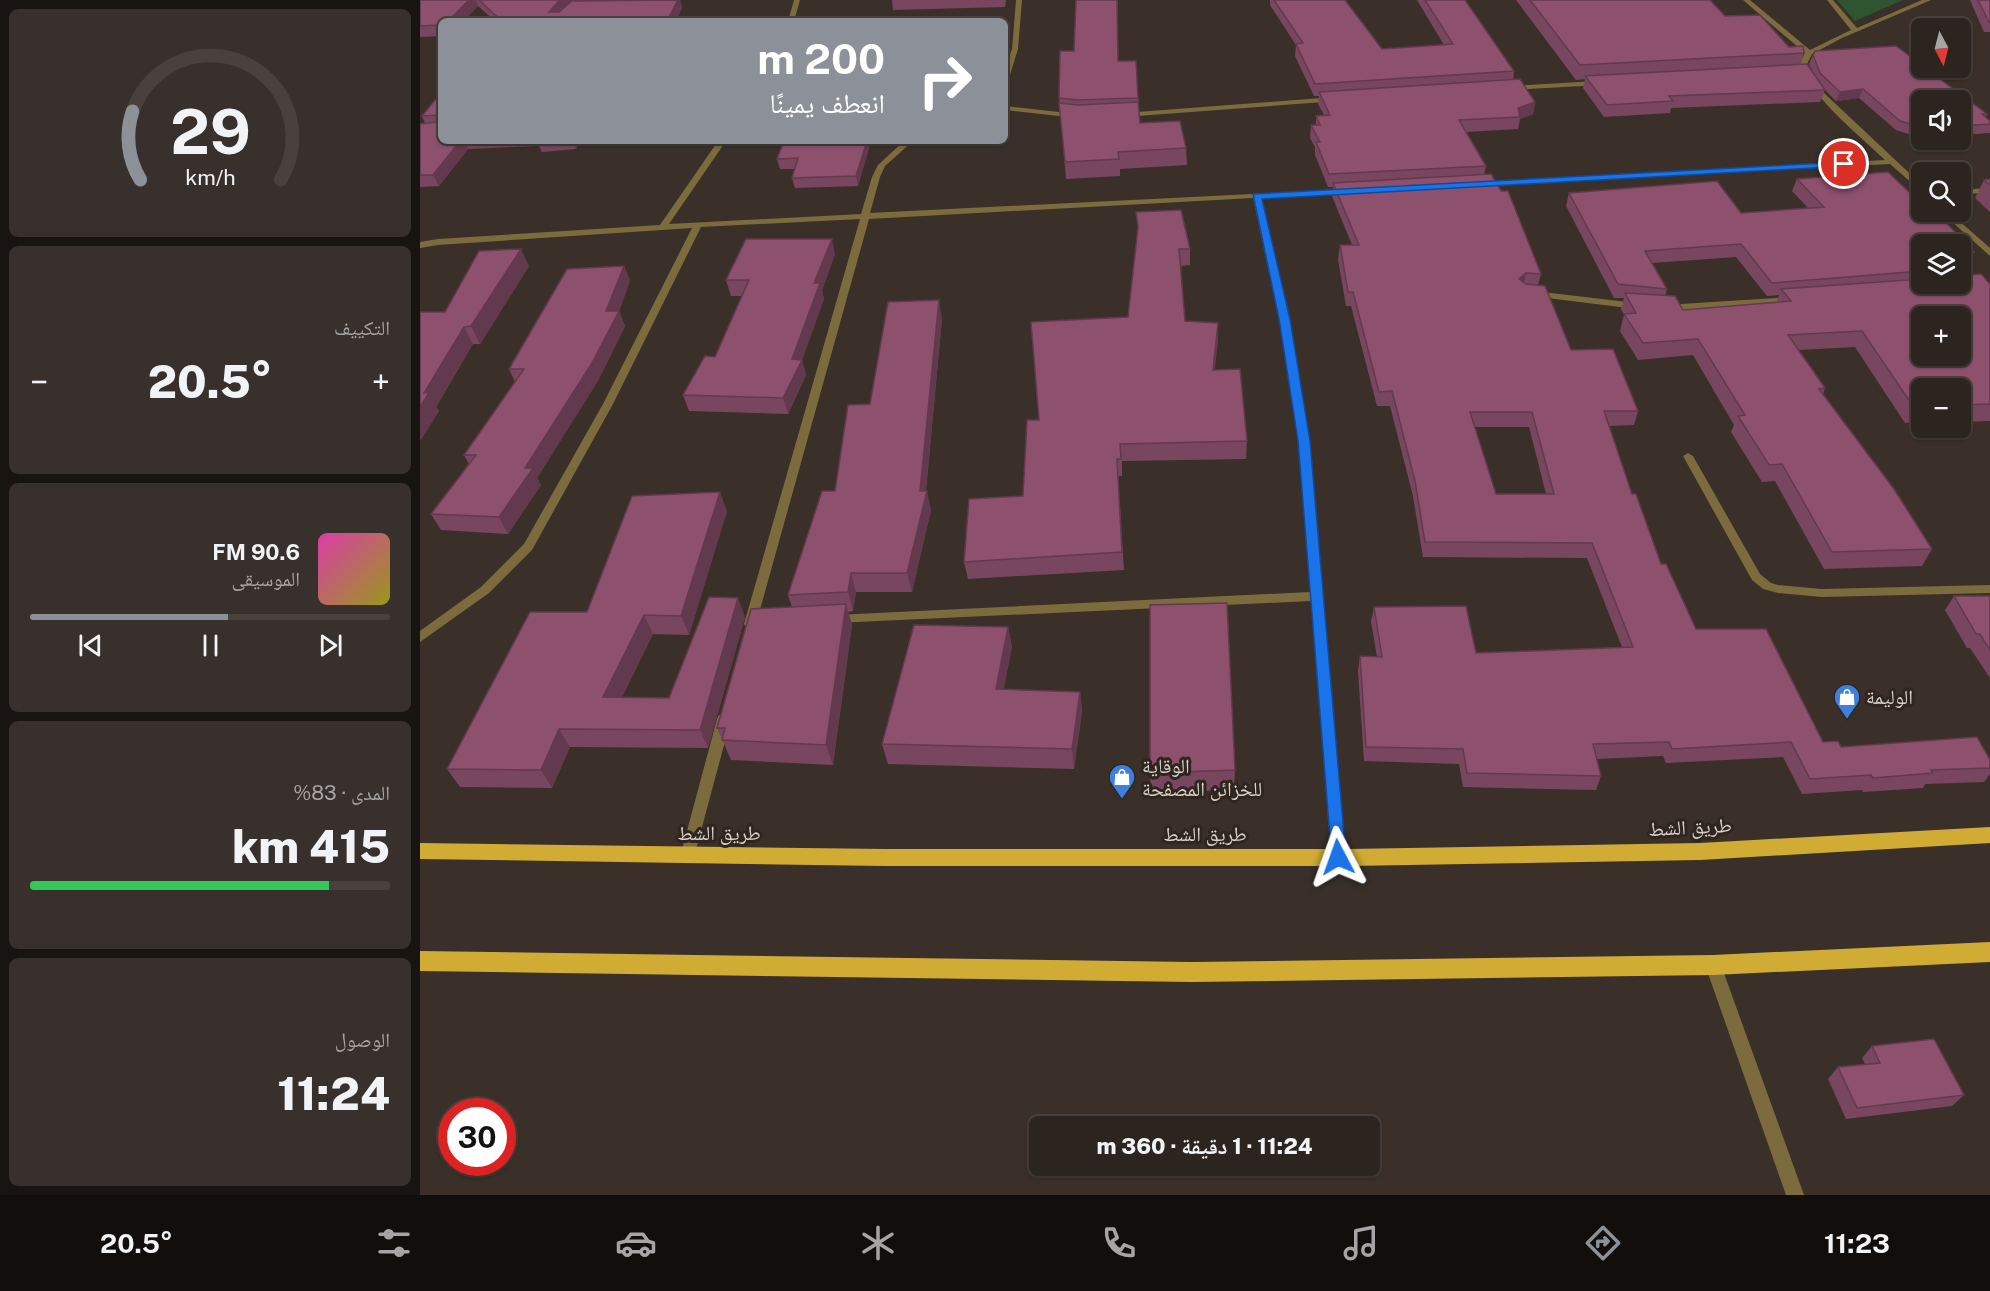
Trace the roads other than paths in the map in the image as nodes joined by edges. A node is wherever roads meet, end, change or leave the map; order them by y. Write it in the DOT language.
graph roads {
  1 [pos="797,0"];
  2 [pos="1019,0"];
  3 [pos="1746,0"];
  4 [pos="1830,0"];
  5 [pos="1928,0"];
  6 [pos="792,18"];
  7 [pos="1856,31"];
  8 [pos="1809,53"];
  9 [pos="1008,69"];
  10 [pos="1794,72"];
  11 [pos="1805,72"];
  12 [pos="1611,82"];
  13 [pos="1497,89"];
  14 [pos="1348,98"];
  15 [pos="1008,108"];
  16 [pos="1087,116"];
  17 [pos="1117,116"];
  18 [pos="720,144"];
  19 [pos="906,144"];
  20 [pos="1891,162"];
  21 [pos="1911,180"];
  22 [pos="1472,184"];
  23 [pos="1990,190"];
  24 [pos="1352,191"];
  25 [pos="1971,192"];
  26 [pos="1257,196"];
  27 [pos="864,218"];
  28 [pos="1956,222"];
  29 [pos="698,225"];
  30 [pos="663,227"];
  31 [pos="420,245"];
  32 [pos="1990,253"];
  33 [pos="1523,293"];
  34 [pos="1803,299"];
  35 [pos="1645,308"];
  36 [pos="1657,308"];
  37 [pos="1688,456"];
  38 [pos="1990,589"];
  39 [pos="1317,596"];
  40 [pos="819,620"];
  41 [pos="753,627"];
  42 [pos="420,637"];
  43 [pos="726,712"];
  44 [pos="1990,835"];
  45 [pos="420,851"];
  46 [pos="687,857"];
  47 [pos="1338,857"];
  48 [pos="1990,952"];
  49 [pos="420,961"];
  50 [pos="1713,966"];
  51 [pos="1795,1195"];
  1 -- 6 [label="street"];
  2 -- 9 [label="street"];
  3 -- 8 [label="street"];
  4 -- 7 [label="street"];
  5 -- 7 [label="street"];
  7 -- 8 [label="street"];
  8 -- 11 [label="street"];
  10 -- 11 [label="street"];
  11 -- 20 [label="street"];
  12 -- 13 [label="street"];
  14 -- 17 [label="street"];
  15 -- 16 [label="street"];
  18 -- 30 [label="street"];
  19 -- 27 [label="street"];
  20 -- 21 [label="street"];
  20 -- 22 [label="street"];
  23 -- 25 [label="street"];
  24 -- 26 [label="street"];
  26 -- 27 [label="street"];
  26 -- 39 [label="street"];
  27 -- 29 [label="street"];
  27 -- 41 [label="street"];
  28 -- 32 [label="street"];
  29 -- 30 [label="street"];
  29 -- 42 [label="street"];
  30 -- 31 [label="street"];
  33 -- 35 [label="street"];
  34 -- 36 [label="street"];
  37 -- 38 [label="street"];
  39 -- 40 [label="street"];
  39 -- 47 [label="street"];
  43 -- 46 [label="street"];
  44 -- 47 [label="highway, طريق الشط"];
  45 -- 46 [label="highway, طريق الشط"];
  46 -- 47 [label="highway, طريق الشط"];
  48 -- 50 [label="highway"];
  49 -- 50 [label="highway"];
  50 -- 51 [label="street"];
}
